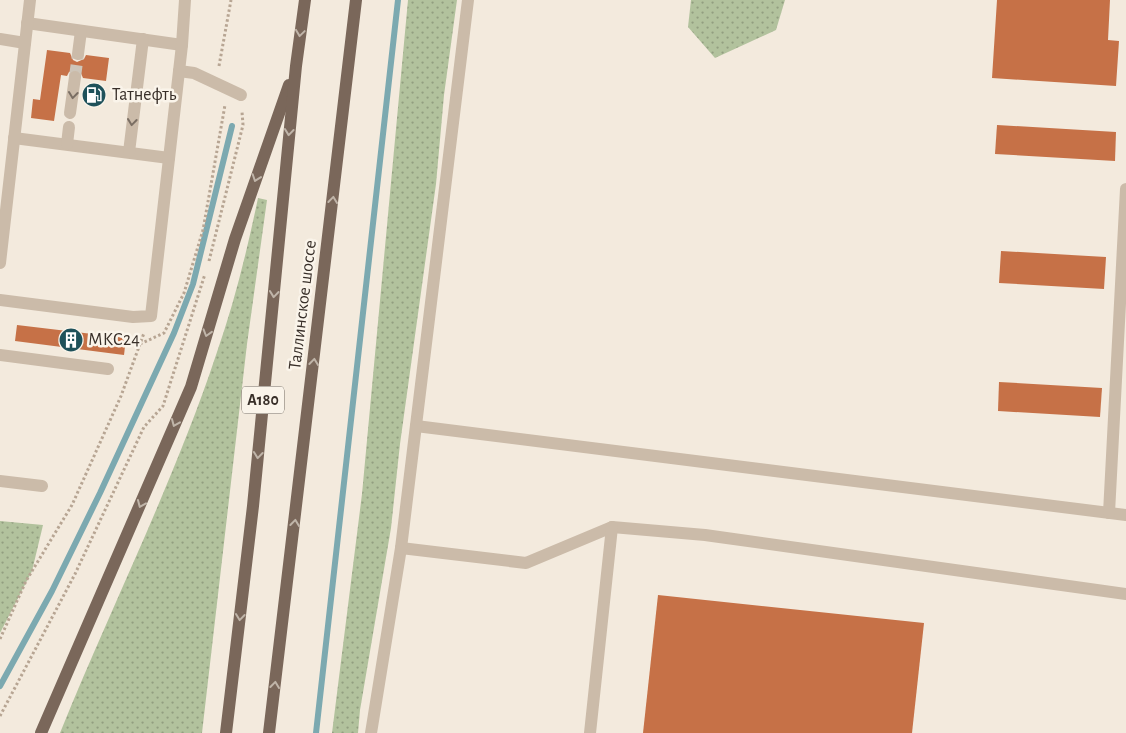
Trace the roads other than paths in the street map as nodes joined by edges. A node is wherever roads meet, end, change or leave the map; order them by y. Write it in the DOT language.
graph roads {
  1 [pos="30,0"];
  2 [pos="185,0"];
  3 [pos="305,0"];
  4 [pos="356,0"];
  5 [pos="468,0"];
  6 [pos="27,23"];
  7 [pos="80,31"];
  8 [pos="0,39"];
  9 [pos="143,39"];
  10 [pos="25,43"];
  11 [pos="182,45"];
  12 [pos="78,54"];
  13 [pos="296,66"];
  14 [pos="179,71"];
  15 [pos="75,77"];
  16 [pos="241,95"];
  17 [pos="70,114"];
  18 [pos="69,127"];
  19 [pos="14,138"];
  20 [pos="67,144"];
  21 [pos="129,152"];
  22 [pos="170,158"];
  23 [pos="1126,190"];
  24 [pos="0,263"];
  25 [pos="0,300"];
  26 [pos="0,355"];
  27 [pos="108,369"];
  28 [pos="416,426"];
  29 [pos="0,481"];
  30 [pos="42,486"];
  31 [pos="1109,512"];
  32 [pos="1126,515"];
  33 [pos="612,527"];
  34 [pos="401,548"];
  35 [pos="1126,594"];
  36 [pos="70,668"];
  37 [pos="41,733"];
  38 [pos="48,733"];
  39 [pos="226,733"];
  40 [pos="269,733"];
  41 [pos="371,733"];
  42 [pos="590,733"];
  1 -- 6 [label="street"];
  2 -- 11 [label="street"];
  3 -- 13 [label="main road, Таллинское шоссе, one-way"];
  40 -- 4 [label="main road, Таллинское шоссе, one-way"];
  5 -- 28 [label="street"];
  6 -- 7 [label="street"];
  6 -- 10 [label="street"];
  7 -- 9 [label="street"];
  7 -- 12 [label="street"];
  8 -- 10 [label="street"];
  9 -- 11 [label="street"];
  9 -- 21 [label="street, one-way"];
  10 -- 19 [label="street"];
  11 -- 14 [label="street"];
  13 -- 36 [label="main road, one-way"];
  13 -- 39 [label="main road, Таллинское шоссе / A180, one-way"];
  14 -- 16 [label="street"];
  14 -- 22 [label="street"];
  15 -- 17 [label="street, one-way"];
  18 -- 20 [label="street"];
  19 -- 20 [label="street"];
  19 -- 24 [label="street"];
  20 -- 21 [label="street"];
  21 -- 22 [label="street"];
  22 -- 25 [label="street"];
  23 -- 31 [label="street"];
  26 -- 27 [label="street"];
  28 -- 31 [label="street"];
  28 -- 34 [label="street"];
  29 -- 30 [label="street"];
  31 -- 32 [label="street"];
  33 -- 34 [label="street"];
  33 -- 35 [label="street"];
  33 -- 42 [label="street"];
  34 -- 41 [label="street"];
  36 -- 37 [label="main road"];
  36 -- 38 [label="main road"];
}
